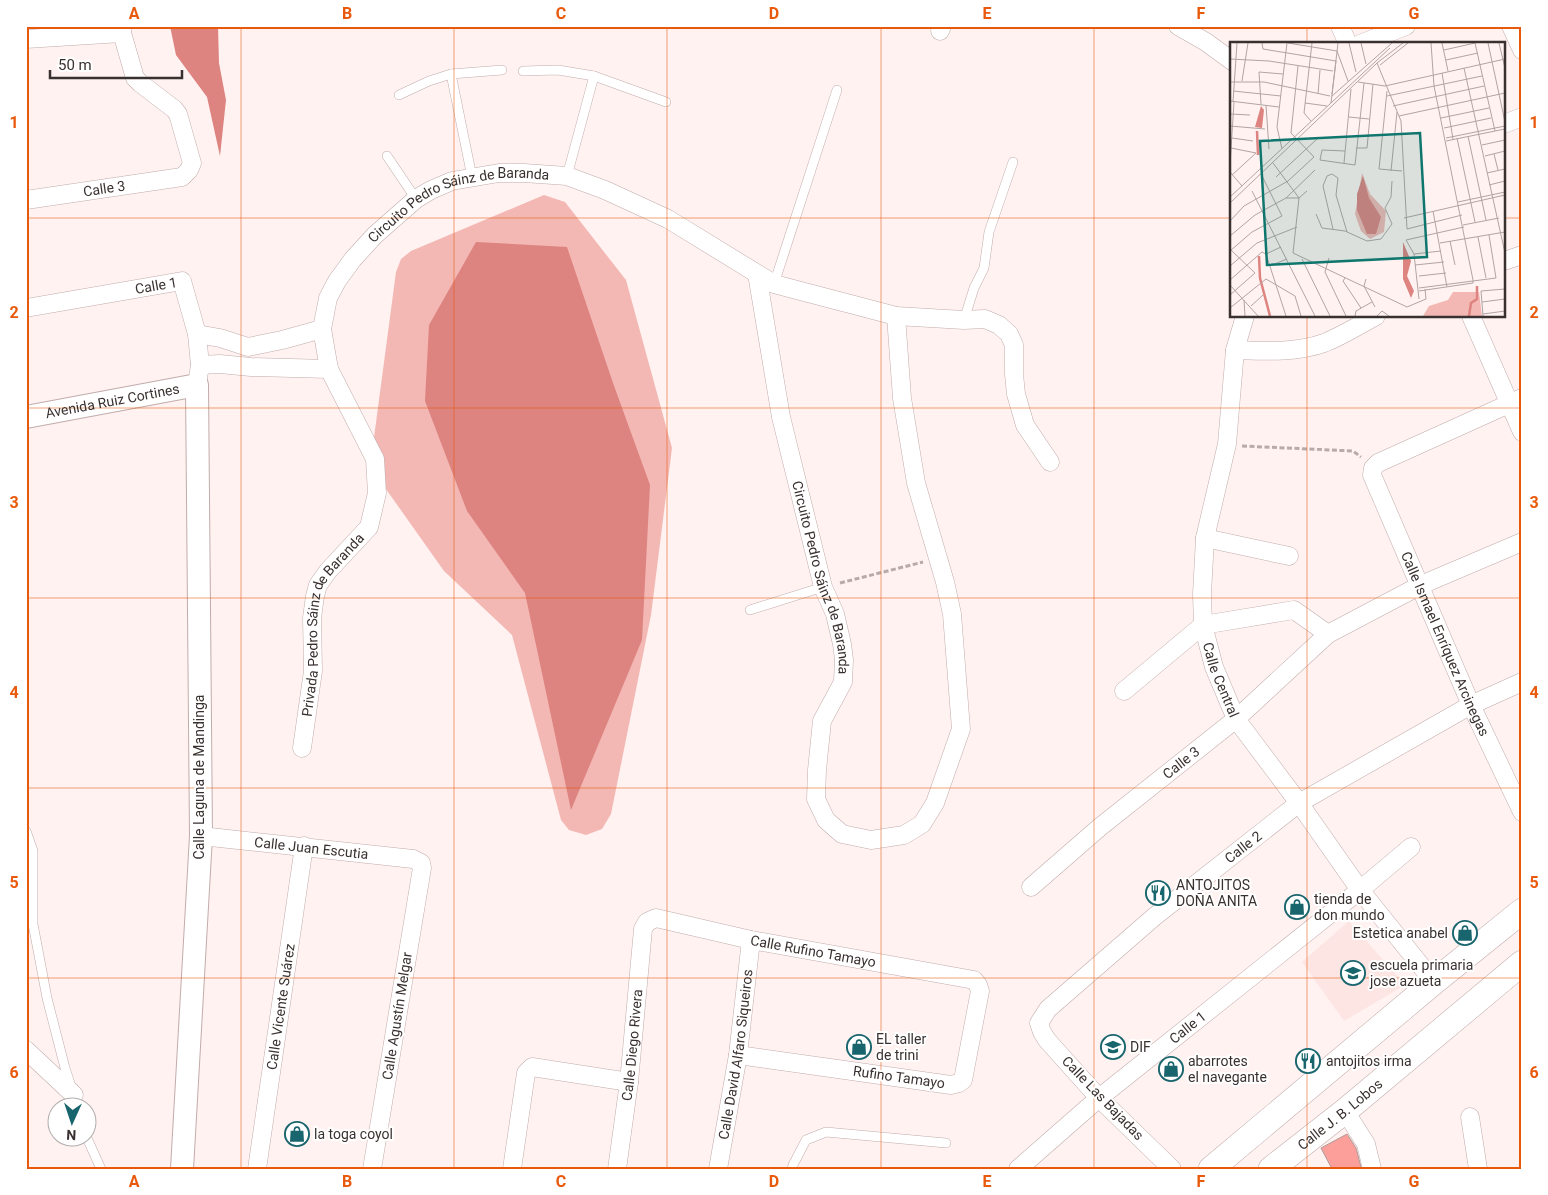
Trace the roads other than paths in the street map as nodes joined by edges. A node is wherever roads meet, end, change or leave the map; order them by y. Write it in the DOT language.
graph roads {
  1 [pos="1178,26"];
  2 [pos="1340,26"];
  3 [pos="1406,26"];
  4 [pos="1511,26"];
  5 [pos="122,30"];
  6 [pos="1203,34"];
  7 [pos="26,39"];
  8 [pos="1347,42"];
  9 [pos="1365,42"];
  10 [pos="1522,50"];
  11 [pos="1230,59"];
  12 [pos="502,70"];
  13 [pos="523,70"];
  14 [pos="451,74"];
  15 [pos="594,76"];
  16 [pos="838,90"];
  17 [pos="399,95"];
  18 [pos="666,102"];
  19 [pos="1522,117"];
  20 [pos="1506,123"];
  21 [pos="387,156"];
  22 [pos="1014,162"];
  23 [pos="567,176"];
  24 [pos="472,177"];
  25 [pos="416,199"];
  26 [pos="26,200"];
  27 [pos="1522,254"];
  28 [pos="1506,260"];
  29 [pos="757,274"];
  30 [pos="774,284"];
  31 [pos="26,308"];
  32 [pos="896,316"];
  33 [pos="1244,318"];
  34 [pos="1372,318"];
  35 [pos="1472,318"];
  36 [pos="964,320"];
  37 [pos="322,329"];
  38 [pos="197,334"];
  39 [pos="248,347"];
  40 [pos="1235,350"];
  41 [pos="251,367"];
  42 [pos="329,369"];
  43 [pos="198,375"];
  44 [pos="1515,400"];
  45 [pos="26,418"];
  46 [pos="1522,432"];
  47 [pos="1050,462"];
  48 [pos="1205,538"];
  49 [pos="1522,542"];
  50 [pos="1288,556"];
  51 [pos="1421,585"];
  52 [pos="824,587"];
  53 [pos="750,610"];
  54 [pos="1203,624"];
  55 [pos="1328,634"];
  56 [pos="1522,682"];
  57 [pos="1124,691"];
  58 [pos="1471,705"];
  59 [pos="1236,719"];
  60 [pos="302,748"];
  61 [pos="1299,803"];
  62 [pos="1522,812"];
  63 [pos="26,831"];
  64 [pos="201,836"];
  65 [pos="304,846"];
  66 [pos="1411,847"];
  67 [pos="421,863"];
  68 [pos="1030,887"];
  69 [pos="1360,890"];
  70 [pos="1522,911"];
  71 [pos="647,922"];
  72 [pos="751,940"];
  73 [pos="1522,963"];
  74 [pos="1434,982"];
  75 [pos="978,984"];
  76 [pos="1039,1023"];
  77 [pos="26,1050"];
  78 [pos="738,1055"];
  79 [pos="629,1082"];
  80 [pos="73,1098"];
  81 [pos="75,1098"];
  82 [pos="1099,1098"];
  83 [pos="1345,1111"];
  84 [pos="1470,1117"];
  85 [pos="946,1143"];
  86 [pos="92,1148"];
  87 [pos="101,1169"];
  88 [pos="182,1169"];
  89 [pos="256,1169"];
  90 [pos="372,1169"];
  91 [pos="512,1169"];
  92 [pos="617,1169"];
  93 [pos="718,1169"];
  94 [pos="792,1169"];
  95 [pos="1018,1169"];
  96 [pos="1172,1169"];
  97 [pos="1211,1169"];
  98 [pos="1271,1169"];
  99 [pos="1372,1169"];
  100 [pos="1478,1169"];
  1 -- 6 [label="street"];
  2 -- 8 [label="street"];
  3 -- 9 [label="street"];
  4 -- 10 [label="street"];
  5 -- 7 [label="street"];
  5 -- 26 [label="street, Calle 3"];
  6 -- 11 [label="street"];
  12 -- 14 [label="lane"];
  13 -- 15 [label="lane"];
  14 -- 17 [label="lane"];
  14 -- 24 [label="lane"];
  15 -- 18 [label="lane"];
  15 -- 23 [label="lane"];
  16 -- 30 [label="lane"];
  19 -- 20 [label="street"];
  21 -- 25 [label="lane"];
  22 -- 36 [label="lane"];
  23 -- 24 [label="street, Circuito Pedro Sáinz de Baranda"];
  23 -- 29 [label="street, Circuito Pedro Sáinz de Baranda"];
  24 -- 25 [label="street, Circuito Pedro Sáinz de Baranda"];
  25 -- 37 [label="street, Circuito Pedro Sáinz de Baranda"];
  27 -- 28 [label="street"];
  29 -- 30 [label="street, Circuito Pedro Sáinz de Baranda"];
  29 -- 52 [label="street, Circuito Pedro Sáinz de Baranda"];
  30 -- 32 [label="street, Circuito Pedro Sáinz de Baranda"];
  31 -- 38 [label="street, Calle 1"];
  32 -- 36 [label="street, Circuito Pedro Sáinz de Baranda"];
  32 -- 52 [label="street, Circuito Pedro Sáinz de Baranda"];
  33 -- 40 [label="street, Calle Central"];
  34 -- 40 [label="street"];
  35 -- 44 [label="street"];
  36 -- 47 [label="street, Circuito Pedro Sáinz de Baranda"];
  37 -- 39 [label="street"];
  37 -- 42 [label="street, Privada Pedro Sáinz de Baranda"];
  38 -- 39 [label="street"];
  38 -- 43 [label="street, Calle 1"];
  39 -- 41 [label="street"];
  40 -- 48 [label="street, Calle Central"];
  41 -- 42 [label="street"];
  41 -- 43 [label="street"];
  42 -- 60 [label="street, Privada Pedro Sáinz de Baranda"];
  43 -- 45 [label="street, Avenida Ruiz Cortines"];
  43 -- 64 [label="street, Calle Laguna de Mandinga"];
  44 -- 46 [label="street"];
  44 -- 51 [label="street, Calle Ismael Enríquez Arcinegas"];
  48 -- 50 [label="street"];
  48 -- 54 [label="street, Calle Central"];
  49 -- 51 [label="street, Calle 3"];
  51 -- 55 [label="street, Calle 3"];
  51 -- 58 [label="street, Calle Ismael Enríquez Arcinegas"];
  52 -- 53 [label="lane"];
  54 -- 55 [label="street"];
  54 -- 57 [label="street"];
  54 -- 59 [label="street, Calle Central"];
  55 -- 59 [label="street, Calle 3"];
  56 -- 58 [label="street, Calle 2"];
  58 -- 61 [label="street, Calle 2"];
  58 -- 62 [label="street, Calle Ismael Enríquez Arcinegas"];
  59 -- 61 [label="street, Calle Central"];
  59 -- 68 [label="street, Calle 3"];
  61 -- 69 [label="street, Calle Central"];
  61 -- 76 [label="street, Calle 2"];
  63 -- 81 [label="lane"];
  64 -- 65 [label="street, Calle Juan Escutia"];
  64 -- 88 [label="street, Calle Laguna de Mandinga"];
  65 -- 67 [label="street, Calle Juan Escutia"];
  65 -- 89 [label="street, Calle Vicente Suárez"];
  66 -- 69 [label="street, Calle 1"];
  67 -- 90 [label="street, Calle Agustín Melgar"];
  69 -- 74 [label="street, Calle Central"];
  69 -- 82 [label="street, Calle 1"];
  70 -- 74 [label="main road"];
  71 -- 72 [label="street, Calle Rufino Tamayo"];
  71 -- 79 [label="street, Calle Diego Rivera"];
  72 -- 75 [label="street, Calle Rufino Tamayo"];
  72 -- 78 [label="street, Calle David Alfaro Siqueiros"];
  73 -- 83 [label="main road, Calle J. B. Lobos"];
  74 -- 97 [label="main road"];
  75 -- 78 [label="street, Rufino Tamayo"];
  76 -- 82 [label="street, Calle Las Bajadas"];
  77 -- 80 [label="street"];
  78 -- 93 [label="street, Calle David Alfaro Siqueiros"];
  79 -- 91 [label="street"];
  79 -- 92 [label="street, Calle Diego Rivera"];
  82 -- 95 [label="street, Calle 1"];
  82 -- 96 [label="street, Calle Las Bajadas"];
  83 -- 98 [label="main road, Calle J. B. Lobos"];
  83 -- 99 [label="street"];
  84 -- 100 [label="street"];
  85 -- 94 [label="lane"];
  86 -- 87 [label="lane"];
}
